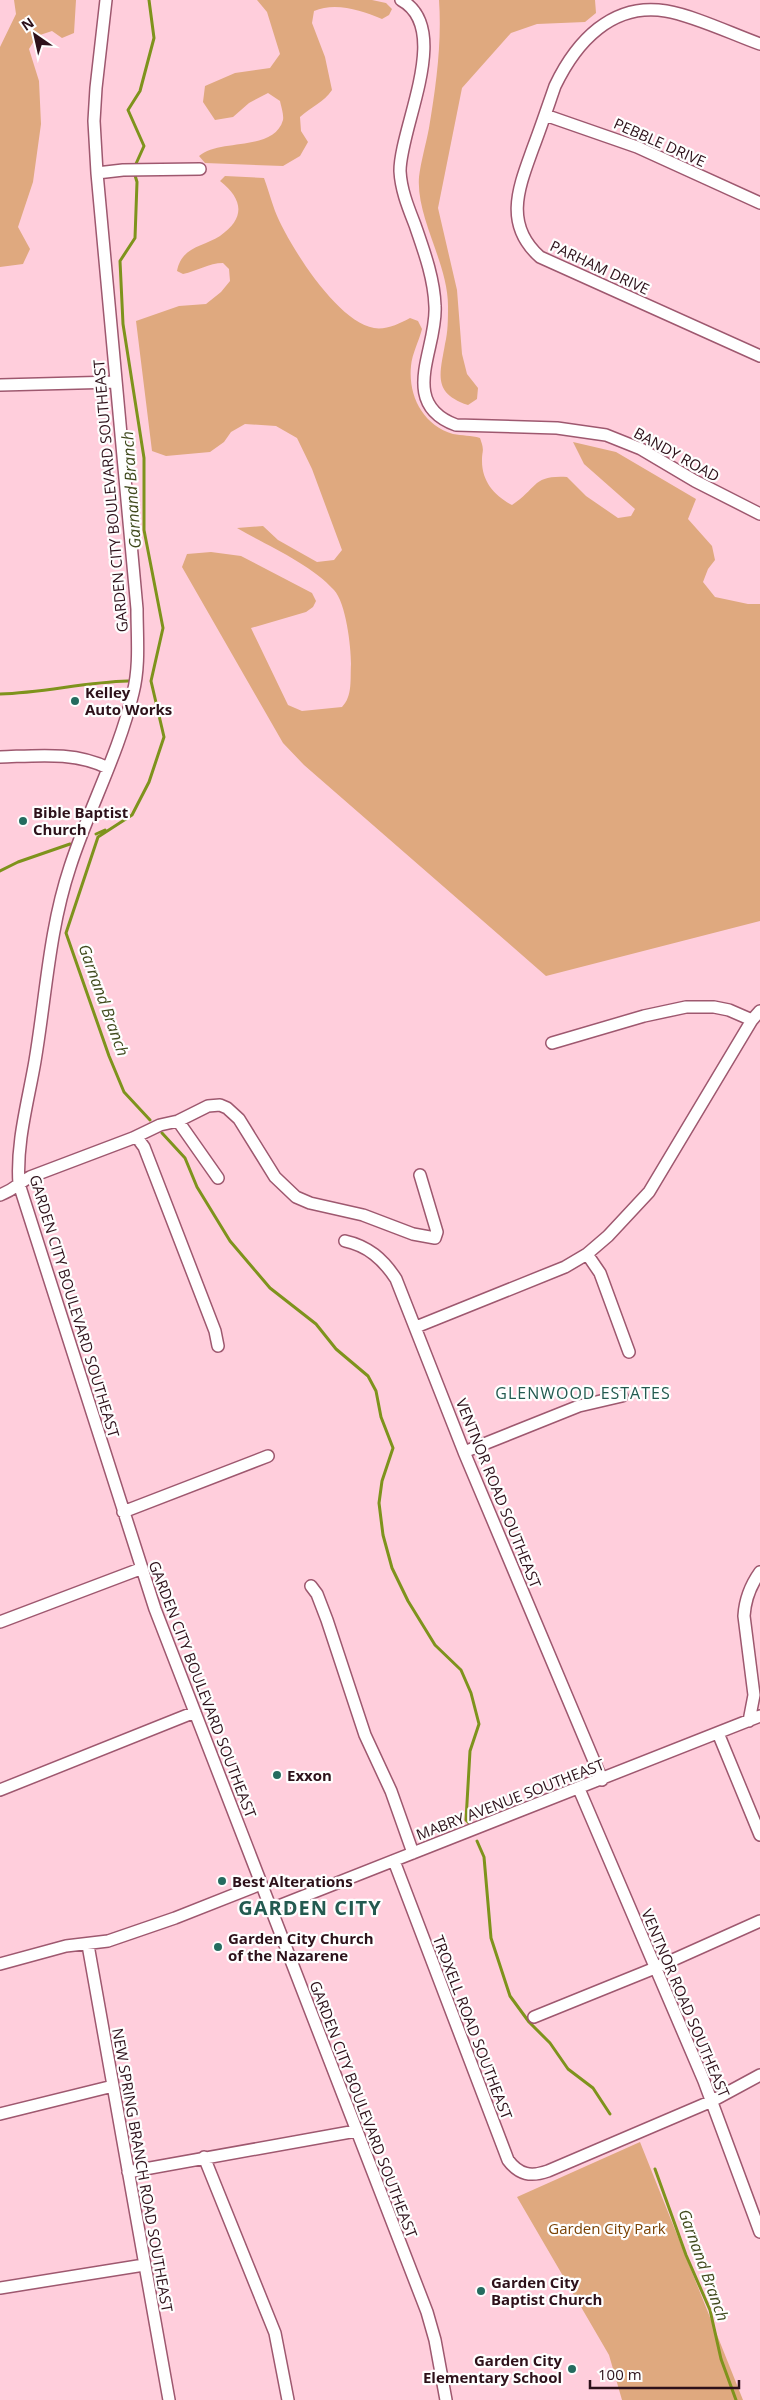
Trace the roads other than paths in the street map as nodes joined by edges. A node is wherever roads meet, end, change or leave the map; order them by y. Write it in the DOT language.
graph roads {
  1 [pos="106,0"];
  2 [pos="401,0"];
  3 [pos="760,44"];
  4 [pos="545,115"];
  5 [pos="200,169"];
  6 [pos="96,173"];
  7 [pos="760,203"];
  8 [pos="760,356"];
  9 [pos="116,382"];
  10 [pos="0,385"];
  11 [pos="760,514"];
  12 [pos="0,757"];
  13 [pos="108,768"];
  14 [pos="760,1011"];
  15 [pos="752,1020"];
  16 [pos="552,1042"];
  17 [pos="178,1121"];
  18 [pos="133,1138"];
  19 [pos="420,1175"];
  20 [pos="218,1178"];
  21 [pos="19,1184"];
  22 [pos="0,1195"];
  23 [pos="345,1241"];
  24 [pos="587,1254"];
  25 [pos="416,1326"];
  26 [pos="218,1346"];
  27 [pos="629,1352"];
  28 [pos="622,1396"];
  29 [pos="464,1452"];
  30 [pos="268,1456"];
  31 [pos="123,1512"];
  32 [pos="140,1569"];
  33 [pos="760,1572"];
  34 [pos="311,1586"];
  35 [pos="0,1622"];
  36 [pos="195,1712"];
  37 [pos="754,1718"];
  38 [pos="718,1734"];
  39 [pos="602,1780"];
  40 [pos="579,1789"];
  41 [pos="0,1790"];
  42 [pos="760,1835"];
  43 [pos="413,1854"];
  44 [pos="394,1861"];
  45 [pos="261,1884"];
  46 [pos="271,1909"];
  47 [pos="760,1921"];
  48 [pos="88,1945"];
  49 [pos="0,1964"];
  50 [pos="655,1968"];
  51 [pos="534,2017"];
  52 [pos="760,2075"];
  53 [pos="113,2086"];
  54 [pos="712,2101"];
  55 [pos="0,2114"];
  56 [pos="356,2130"];
  57 [pos="204,2158"];
  58 [pos="128,2172"];
  59 [pos="760,2232"];
  60 [pos="144,2265"];
  61 [pos="0,2288"];
  62 [pos="169,2400"];
  63 [pos="288,2400"];
  64 [pos="446,2400"];
  1 -- 6 [label="street, GARDEN CITY BOULEVARD SOUTHEAST"];
  2 -- 11 [label="street, BANDY ROAD"];
  3 -- 4 [label="street, PARHAM DRIVE"];
  4 -- 7 [label="street, PEBBLE DRIVE"];
  4 -- 8 [label="street, PARHAM DRIVE"];
  5 -- 6 [label="street"];
  6 -- 9 [label="street, GARDEN CITY BOULEVARD SOUTHEAST"];
  9 -- 10 [label="street"];
  9 -- 13 [label="street, GARDEN CITY BOULEVARD SOUTHEAST"];
  12 -- 13 [label="street"];
  13 -- 21 [label="street, GARDEN CITY BOULEVARD SOUTHEAST"];
  14 -- 15 [label="street"];
  15 -- 16 [label="street"];
  15 -- 24 [label="street"];
  17 -- 18 [label="street"];
  17 -- 19 [label="street"];
  17 -- 20 [label="street"];
  18 -- 21 [label="street"];
  18 -- 26 [label="street"];
  21 -- 22 [label="street"];
  21 -- 31 [label="street, GARDEN CITY BOULEVARD SOUTHEAST"];
  23 -- 25 [label="street, VENTNOR ROAD SOUTHEAST"];
  24 -- 25 [label="street"];
  24 -- 27 [label="street"];
  25 -- 29 [label="street, VENTNOR ROAD SOUTHEAST"];
  28 -- 29 [label="street"];
  29 -- 39 [label="street, VENTNOR ROAD SOUTHEAST"];
  30 -- 31 [label="street"];
  31 -- 32 [label="street, GARDEN CITY BOULEVARD SOUTHEAST"];
  32 -- 35 [label="street"];
  32 -- 36 [label="street, GARDEN CITY BOULEVARD SOUTHEAST"];
  33 -- 37 [label="street"];
  34 -- 43 [label="street"];
  36 -- 41 [label="street"];
  36 -- 45 [label="street, GARDEN CITY BOULEVARD SOUTHEAST"];
  37 -- 38 [label="street, MABRY AVENUE SOUTHEAST"];
  38 -- 39 [label="street, MABRY AVENUE SOUTHEAST"];
  38 -- 42 [label="street"];
  39 -- 40 [label="street, MABRY AVENUE SOUTHEAST"];
  40 -- 43 [label="street, MABRY AVENUE SOUTHEAST"];
  40 -- 50 [label="street, VENTNOR ROAD SOUTHEAST"];
  43 -- 44 [label="street, MABRY AVENUE SOUTHEAST"];
  44 -- 46 [label="street, MABRY AVENUE SOUTHEAST"];
  44 -- 54 [label="street, TROXELL ROAD SOUTHEAST"];
  45 -- 46 [label="street, GARDEN CITY BOULEVARD SOUTHEAST"];
  45 -- 48 [label="street"];
  46 -- 56 [label="street, GARDEN CITY BOULEVARD SOUTHEAST"];
  47 -- 50 [label="street"];
  48 -- 49 [label="street"];
  48 -- 53 [label="street, NEW SPRING BRANCH ROAD SOUTHEAST"];
  50 -- 51 [label="street"];
  50 -- 54 [label="street, VENTNOR ROAD SOUTHEAST"];
  52 -- 54 [label="street"];
  53 -- 55 [label="street"];
  53 -- 58 [label="street, NEW SPRING BRANCH ROAD SOUTHEAST"];
  54 -- 59 [label="street, VENTNOR ROAD SOUTHEAST"];
  56 -- 57 [label="street"];
  56 -- 64 [label="street, GARDEN CITY BOULEVARD SOUTHEAST"];
  57 -- 58 [label="street"];
  57 -- 63 [label="street"];
  58 -- 60 [label="street, NEW SPRING BRANCH ROAD SOUTHEAST"];
  60 -- 61 [label="street"];
  60 -- 62 [label="street, NEW SPRING BRANCH ROAD SOUTHEAST"];
}
